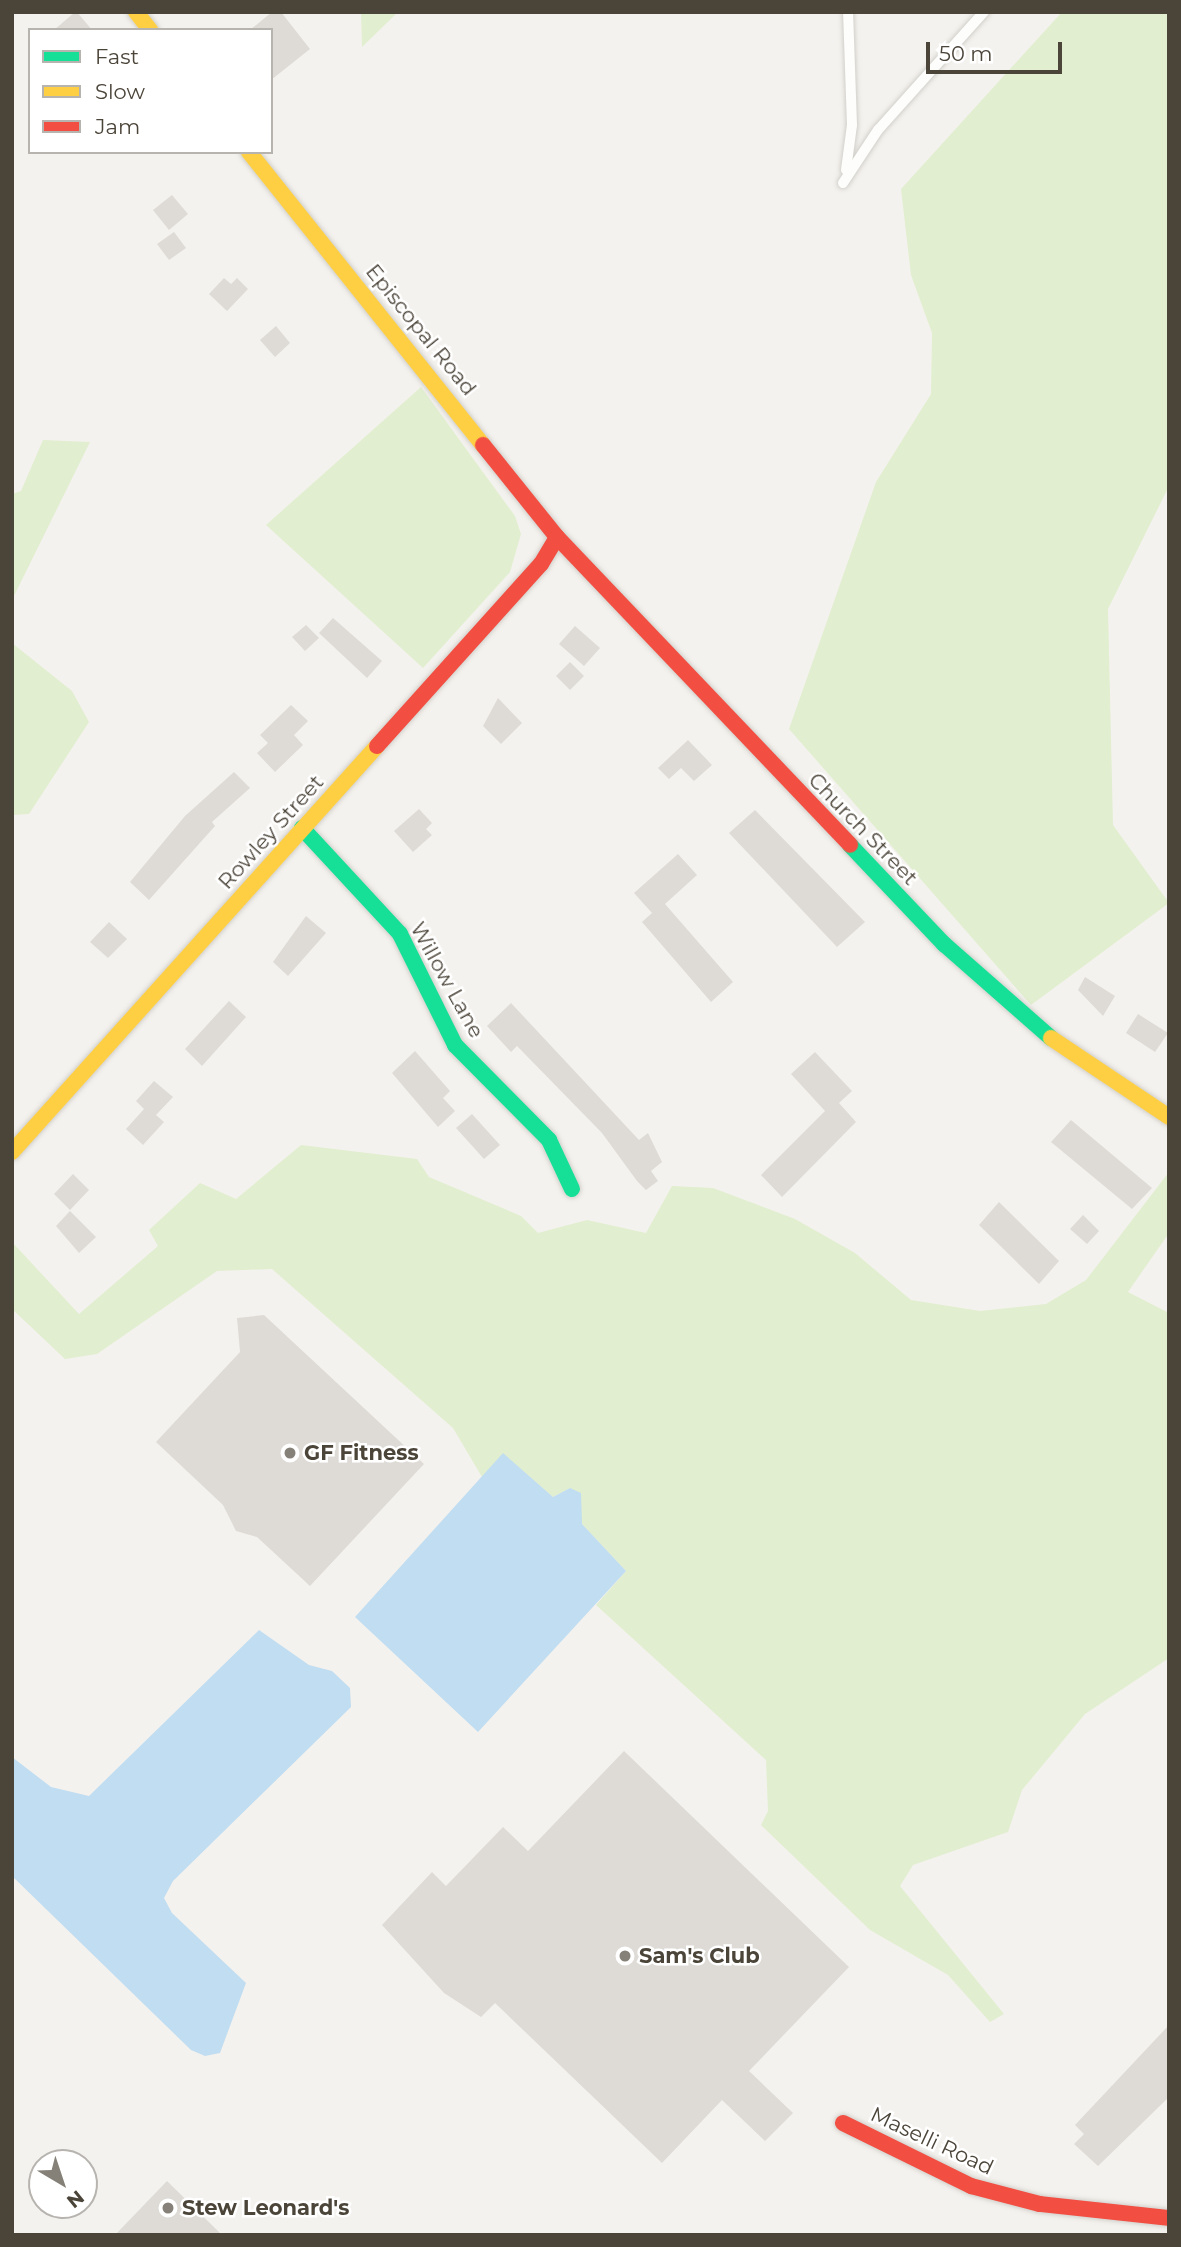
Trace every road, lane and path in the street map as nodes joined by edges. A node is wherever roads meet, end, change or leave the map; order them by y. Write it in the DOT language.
graph roads {
  1 [pos="136,12"];
  2 [pos="848,12"];
  3 [pos="984,12"];
  4 [pos="148,28"];
  5 [pos="251,154"];
  6 [pos="556,537"];
  7 [pos="302,828"];
  8 [pos="1169,1117"];
  9 [pos="12,1152"];
  10 [pos="572,1189"];
  11 [pos="843,2123"];
  12 [pos="1169,2218"];
  1 -- 4 [label="street"];
  2 -- 3 [label="lane"];
  5 -- 6 [label="street, Episcopal Road"];
  6 -- 7 [label="street, Rowley Street"];
  6 -- 8 [label="street, Church Street"];
  7 -- 9 [label="street, Rowley Street"];
  7 -- 10 [label="street, Willow Lane"];
  11 -- 12 [label="street, Maselli Road"];
}
